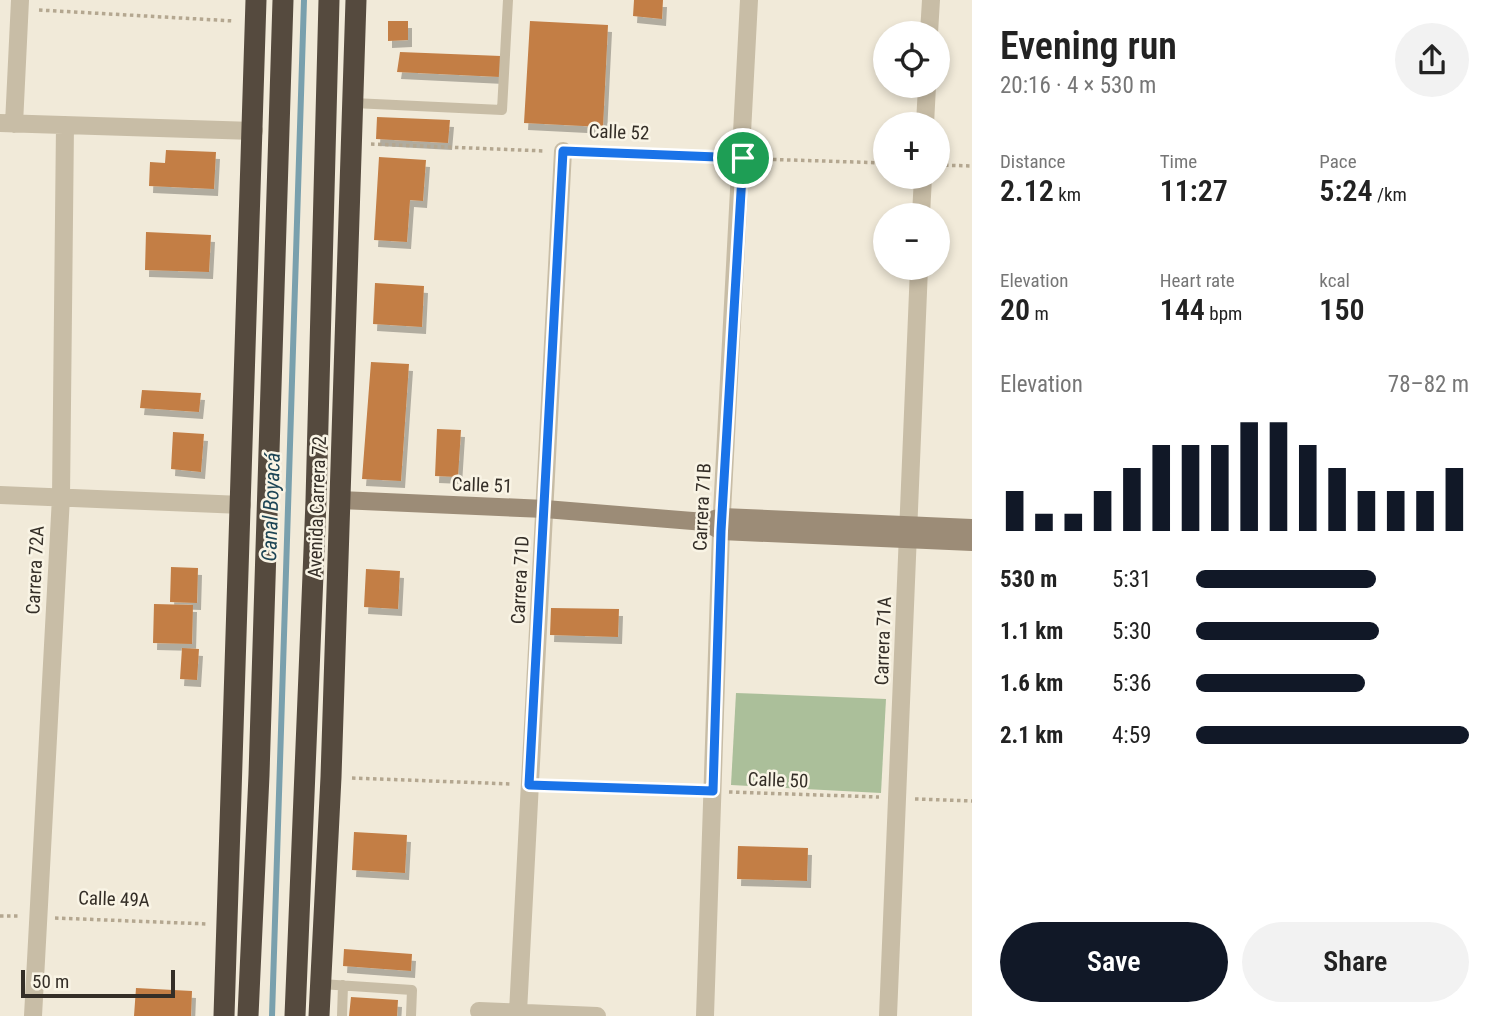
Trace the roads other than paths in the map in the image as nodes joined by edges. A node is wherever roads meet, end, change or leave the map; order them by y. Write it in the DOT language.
graph roads {
  1 [pos="283,0"];
  2 [pos="328,0"];
  3 [pos="356,0"];
  4 [pos="508,0"];
  5 [pos="748,0"];
  6 [pos="930,0"];
  7 [pos="20,4"];
  8 [pos="256,10"];
  9 [pos="929,21"];
  10 [pos="353,103"];
  11 [pos="7,123"];
  12 [pos="65,125"];
  13 [pos="254,131"];
  14 [pos="563,151"];
  15 [pos="248,280"];
  16 [pos="918,280"];
  17 [pos="274,332"];
  18 [pos="0,495"];
  19 [pos="61,497"];
  20 [pos="340,500"];
  21 [pos="242,505"];
  22 [pos="545,509"];
  23 [pos="716,523"];
  24 [pos="972,528"];
  25 [pos="908,532"];
  26 [pos="972,542"];
  27 [pos="338,576"];
  28 [pos="311,617"];
  29 [pos="236,686"];
  30 [pos="307,736"];
  31 [pos="260,748"];
  32 [pos="331,777"];
  33 [pos="321,984"];
  34 [pos="343,985"];
  35 [pos="479,1011"];
  36 [pos="518,1012"];
  37 [pos="33,1016"];
  38 [pos="224,1016"];
  39 [pos="248,1016"];
  40 [pos="295,1016"];
  41 [pos="319,1016"];
  42 [pos="342,1016"];
  43 [pos="411,1016"];
  44 [pos="597,1016"];
  45 [pos="705,1016"];
  46 [pos="888,1016"];
  1 -- 17 [label="highway"];
  2 -- 28 [label="highway, Avenida Carrera 72"];
  3 -- 10 [label="highway, Avenida Carrera 72"];
  4 -- 10 [label="lane"];
  5 -- 23 [label="street, Carrera 71B"];
  6 -- 9 [label="street"];
  7 -- 11 [label="street"];
  8 -- 13 [label="highway"];
  10 -- 20 [label="highway, Avenida Carrera 72"];
  11 -- 12 [label="street"];
  12 -- 13 [label="street"];
  12 -- 19 [label="street, Carrera 72A"];
  13 -- 15 [label="highway"];
  14 -- 22 [label="street, Carrera 71D"];
  15 -- 17 [label="highway"];
  15 -- 21 [label="highway"];
  16 -- 25 [label="street, Carrera 71A"];
  17 -- 31 [label="highway"];
  18 -- 19 [label="street"];
  19 -- 21 [label="street"];
  19 -- 37 [label="street, Carrera 72A"];
  20 -- 22 [label="street, Calle 51"];
  20 -- 27 [label="highway, Avenida Carrera 72"];
  21 -- 29 [label="highway"];
  22 -- 23 [label="street, Calle 51"];
  22 -- 36 [label="street, Carrera 71D"];
  23 -- 25 [label="street, Calle 51"];
  23 -- 45 [label="street, Carrera 71B"];
  24 -- 25 [label="street, Calle 51"];
  25 -- 26 [label="street, Calle 51"];
  25 -- 46 [label="street, Carrera 71A"];
  27 -- 28 [label="highway"];
  27 -- 32 [label="highway, Avenida Carrera 72"];
  28 -- 30 [label="highway, Avenida Carrera 72"];
  29 -- 31 [label="highway"];
  29 -- 38 [label="highway"];
  30 -- 32 [label="highway"];
  30 -- 40 [label="highway, Avenida Carrera 72"];
  31 -- 39 [label="highway"];
  32 -- 33 [label="highway, Avenida Carrera 72"];
  33 -- 34 [label="lane"];
  33 -- 41 [label="highway, Avenida Carrera 72"];
  34 -- 42 [label="lane"];
  34 -- 43 [label="lane"];
  35 -- 36 [label="street"];
  36 -- 44 [label="street"];
}
